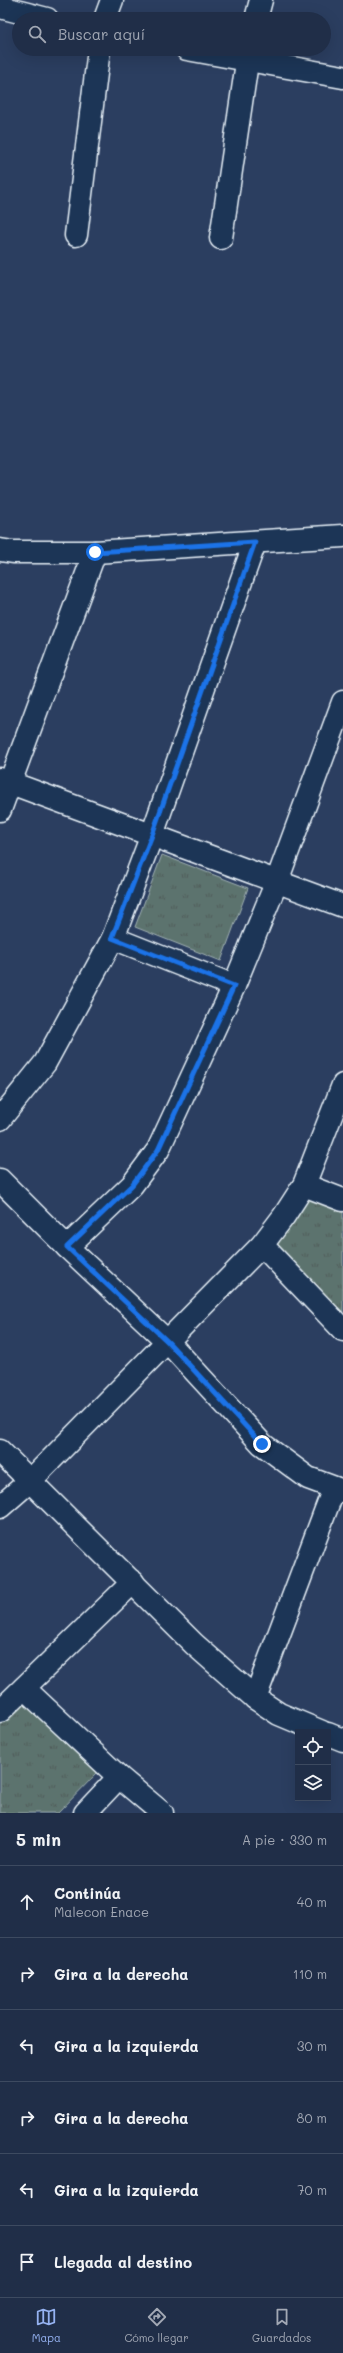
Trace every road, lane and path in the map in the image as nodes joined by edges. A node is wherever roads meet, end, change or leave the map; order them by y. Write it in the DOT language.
graph roads {
  1 [pos="112,0"];
  2 [pos="261,0"];
  3 [pos="0,7"];
  4 [pos="20,12"];
  5 [pos="108,12"];
  6 [pos="258,12"];
  7 [pos="98,56"];
  8 [pos="248,56"];
  9 [pos="253,56"];
  10 [pos="343,76"];
  11 [pos="76,236"];
  12 [pos="221,238"];
  13 [pos="343,536"];
  14 [pos="255,542"];
  15 [pos="0,550"];
  16 [pos="95,552"];
  17 [pos="343,702"];
  18 [pos="5,782"];
  19 [pos="0,810"];
  20 [pos="152,835"];
  21 [pos="277,881"];
  22 [pos="343,906"];
  23 [pos="112,938"];
  24 [pos="234,986"];
  25 [pos="343,1085"];
  26 [pos="0,1119"];
  27 [pos="0,1180"];
  28 [pos="304,1185"];
  29 [pos="343,1200"];
  30 [pos="262,1245"];
  31 [pos="67,1247"];
  32 [pos="343,1330"];
  33 [pos="168,1342"];
  34 [pos="0,1451"];
  35 [pos="31,1480"];
  36 [pos="338,1490"];
  37 [pos="0,1507"];
  38 [pos="132,1582"];
  39 [pos="24,1688"];
  40 [pos="255,1698"];
  41 [pos="0,1711"];
  42 [pos="315,1729"];
  43 [pos="331,1735"];
  44 [pos="343,1740"];
  45 [pos="119,1777"];
  46 [pos="85,1813"];
  47 [pos="162,1813"];
  1 -- 5 [label="street"];
  2 -- 6 [label="street"];
  3 -- 4 [label="street"];
  7 -- 11 [label="street"];
  8 -- 12 [label="street"];
  9 -- 10 [label="street"];
  13 -- 14 [label="street"];
  14 -- 16 [label="street"];
  14 -- 20 [label="street"];
  15 -- 16 [label="street"];
  16 -- 18 [label="street"];
  17 -- 21 [label="street"];
  18 -- 19 [label="street"];
  18 -- 20 [label="street"];
  20 -- 21 [label="street"];
  20 -- 23 [label="street"];
  21 -- 22 [label="street"];
  21 -- 24 [label="street"];
  23 -- 24 [label="street"];
  23 -- 26 [label="street"];
  24 -- 31 [label="street"];
  25 -- 28 [label="street"];
  27 -- 31 [label="street"];
  28 -- 29 [label="street"];
  28 -- 30 [label="street"];
  30 -- 32 [label="street"];
  30 -- 33 [label="street"];
  31 -- 33 [label="street"];
  33 -- 35 [label="street"];
  33 -- 36 [label="street"];
  34 -- 35 [label="street"];
  35 -- 37 [label="street"];
  35 -- 38 [label="street"];
  36 -- 40 [label="street"];
  38 -- 39 [label="street"];
  38 -- 40 [label="street"];
  39 -- 41 [label="street"];
  39 -- 45 [label="street"];
  40 -- 42 [label="street"];
  43 -- 44 [label="street"];
  45 -- 46 [label="street"];
  45 -- 47 [label="street"];
}
